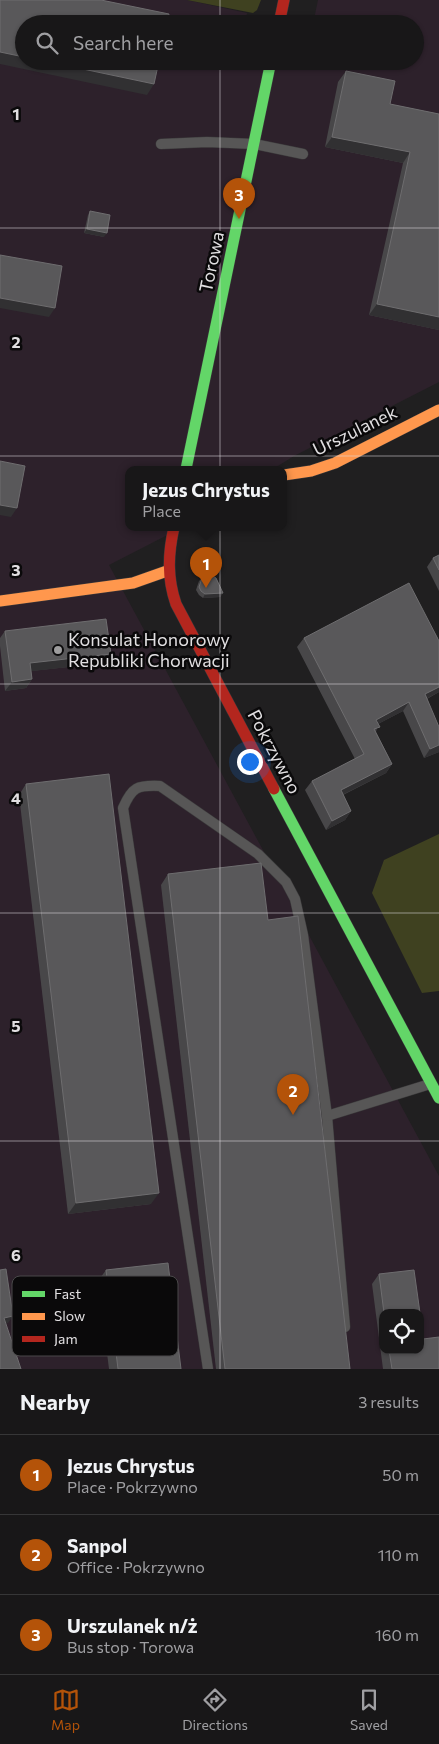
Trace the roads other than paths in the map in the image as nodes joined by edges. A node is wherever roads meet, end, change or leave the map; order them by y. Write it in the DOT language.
graph roads {
  1 [pos="284,0"];
  2 [pos="281,15"];
  3 [pos="270,70"];
  4 [pos="160,144"];
  5 [pos="254,144"];
  6 [pos="303,154"];
  7 [pos="439,410"];
  8 [pos="187,466"];
  9 [pos="287,475"];
  10 [pos="173,531"];
  11 [pos="167,571"];
  12 [pos="0,602"];
  13 [pos="432,1084"];
  14 [pos="439,1098"];
  15 [pos="327,1116"];
  16 [pos="346,1340"];
  17 [pos="208,1369"];
  1 -- 2 [label="street"];
  3 -- 5 [label="street, Torowa"];
  4 -- 5 [label="lane"];
  5 -- 6 [label="lane"];
  5 -- 8 [label="street, Torowa"];
  7 -- 9 [label="street, Urszulanek"];
  10 -- 11 [label="street"];
  11 -- 12 [label="street"];
  11 -- 13 [label="street, Pokrzywno"];
  13 -- 14 [label="street, Pokrzywno"];
  13 -- 15 [label="lane"];
  15 -- 16 [label="lane"];
  15 -- 17 [label="lane"];
}
